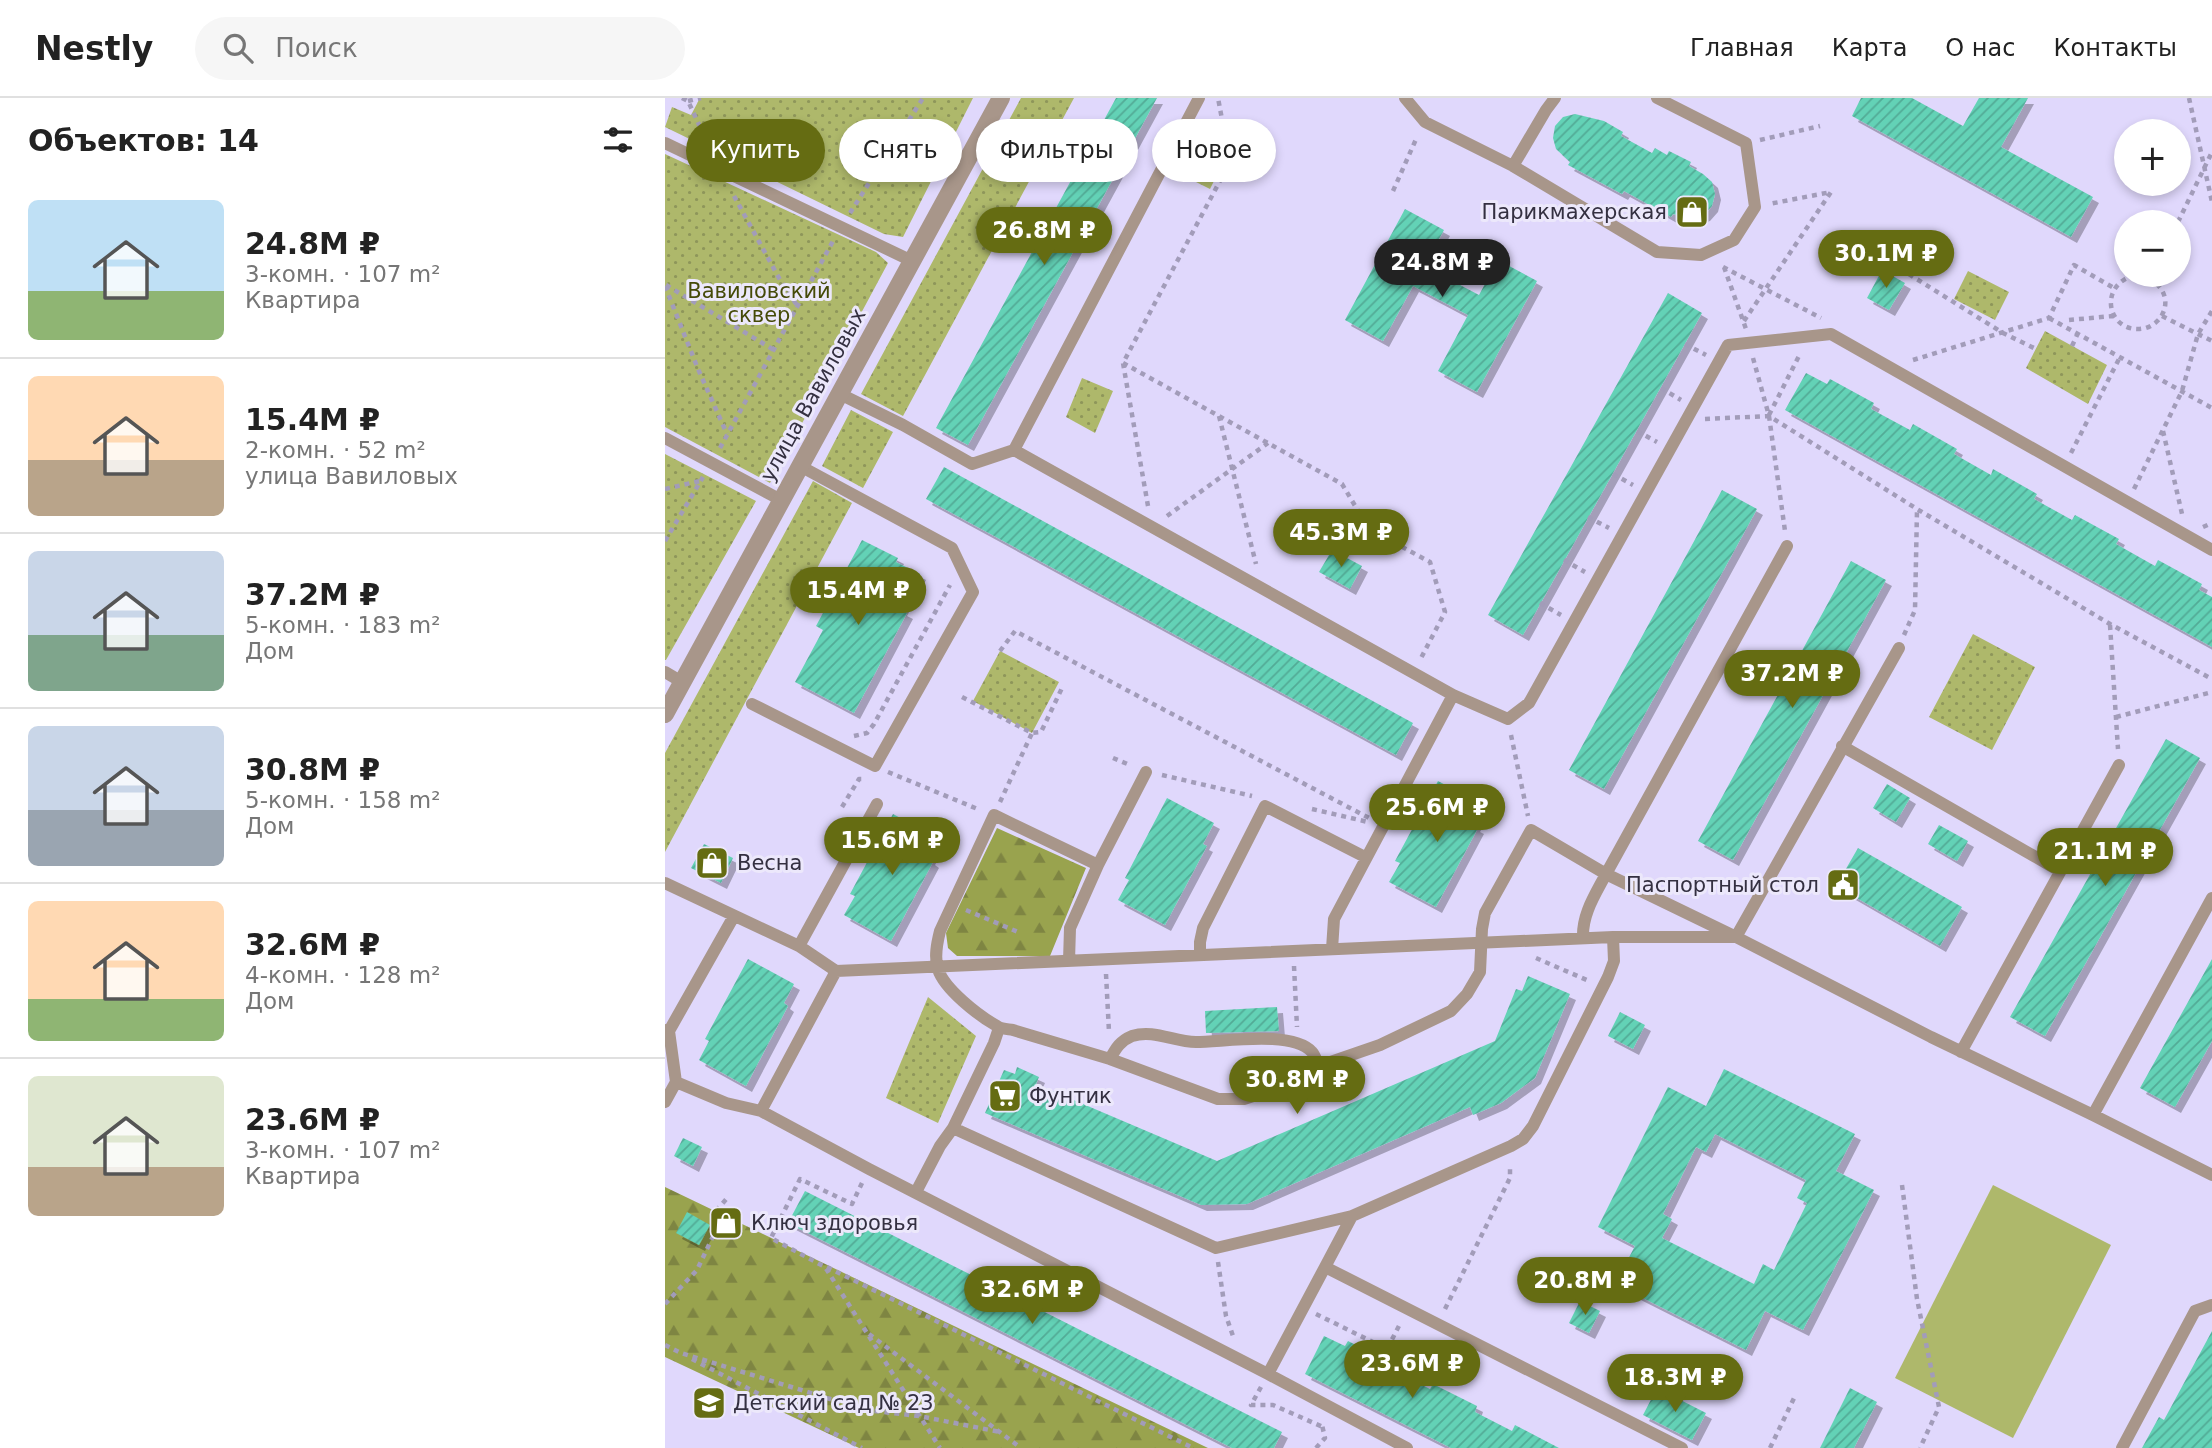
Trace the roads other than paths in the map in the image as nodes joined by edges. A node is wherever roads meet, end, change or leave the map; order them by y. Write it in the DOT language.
graph roads {
  1 [pos="1001,98"];
  2 [pos="1199,98"];
  3 [pos="1405,98"];
  4 [pos="1555,98"];
  5 [pos="1657,98"];
  6 [pos="665,143"];
  7 [pos="1513,166"];
  8 [pos="912,261"];
  9 [pos="840,394"];
  10 [pos="665,438"];
  11 [pos="1014,450"];
  12 [pos="800,466"];
  13 [pos="781,500"];
  14 [pos="1787,546"];
  15 [pos="2212,550"];
  16 [pos="1899,648"];
  17 [pos="665,672"];
  18 [pos="682,682"];
  19 [pos="1453,695"];
  20 [pos="752,704"];
  21 [pos="665,714"];
  22 [pos="1842,746"];
  23 [pos="2119,765"];
  24 [pos="1146,772"];
  25 [pos="877,804"];
  26 [pos="1365,858"];
  27 [pos="1098,865"];
  28 [pos="2060,871"];
  29 [pos="1606,874"];
  30 [pos="665,883"];
  31 [pos="2212,898"];
  32 [pos="734,916"];
  33 [pos="1613,937"];
  34 [pos="1736,937"];
  35 [pos="1583,938"];
  36 [pos="1482,943"];
  37 [pos="799,946"];
  38 [pos="1332,949"];
  39 [pos="1200,955"];
  40 [pos="1069,961"];
  41 [pos="937,967"];
  42 [pos="836,971"];
  43 [pos="999,1028"];
  44 [pos="667,1031"];
  45 [pos="1961,1052"];
  46 [pos="1110,1059"];
  47 [pos="1319,1066"];
  48 [pos="676,1082"];
  49 [pos="665,1102"];
  50 [pos="761,1111"];
  51 [pos="2093,1115"];
  52 [pos="953,1129"];
  53 [pos="2212,1175"];
  54 [pos="916,1192"];
  55 [pos="1352,1216"];
  56 [pos="1325,1266"];
  57 [pos="2212,1305"];
  58 [pos="1268,1374"];
  59 [pos="1407,1448"];
  60 [pos="1682,1448"];
  61 [pos="2122,1448"];
  1 -- 8 [label="street, улица Вавиловых"];
  2 -- 11 [label="lane"];
  3 -- 7 [label="lane"];
  4 -- 7 [label="lane"];
  5 -- 7 [label="lane"];
  6 -- 8 [label="lane"];
  8 -- 9 [label="street, улица Вавиловых"];
  9 -- 11 [label="lane"];
  9 -- 12 [label="street, улица Вавиловых"];
  10 -- 13 [label="lane"];
  11 -- 19 [label="lane"];
  12 -- 13 [label="street, улица Вавиловых"];
  12 -- 20 [label="lane"];
  13 -- 18 [label="street, улица Вавиловых"];
  14 -- 29 [label="lane"];
  15 -- 19 [label="lane"];
  16 -- 22 [label="lane"];
  17 -- 18 [label="lane"];
  18 -- 21 [label="street, улица Вавиловых"];
  19 -- 26 [label="lane"];
  22 -- 28 [label="lane"];
  22 -- 34 [label="lane"];
  23 -- 28 [label="lane"];
  24 -- 27 [label="lane"];
  25 -- 37 [label="lane"];
  26 -- 38 [label="lane"];
  26 -- 39 [label="lane"];
  27 -- 40 [label="lane"];
  27 -- 41 [label="lane"];
  28 -- 45 [label="lane"];
  29 -- 34 [label="lane"];
  29 -- 35 [label="lane"];
  29 -- 36 [label="lane"];
  30 -- 32 [label="lane"];
  31 -- 51 [label="lane"];
  32 -- 37 [label="lane"];
  32 -- 44 [label="lane"];
  33 -- 34 [label="lane"];
  33 -- 35 [label="lane"];
  33 -- 55 [label="lane"];
  34 -- 45 [label="lane"];
  35 -- 36 [label="lane"];
  36 -- 38 [label="lane"];
  36 -- 47 [label="lane"];
  37 -- 42 [label="lane"];
  38 -- 39 [label="lane"];
  39 -- 40 [label="lane"];
  40 -- 41 [label="lane"];
  41 -- 42 [label="lane"];
  41 -- 43 [label="lane"];
  42 -- 50 [label="lane"];
  43 -- 46 [label="lane"];
  43 -- 52 [label="lane"];
  44 -- 48 [label="lane"];
  45 -- 51 [label="lane"];
  46 -- 47 [label="lane"];
  46 -- 47 [label="lane"];
  48 -- 49 [label="lane"];
  48 -- 50 [label="lane"];
  50 -- 54 [label="lane"];
  51 -- 53 [label="lane"];
  52 -- 54 [label="lane"];
  52 -- 55 [label="lane"];
  54 -- 58 [label="lane"];
  55 -- 56 [label="lane"];
  56 -- 58 [label="lane"];
  56 -- 60 [label="lane"];
  57 -- 61 [label="lane"];
  58 -- 59 [label="lane"];
}
